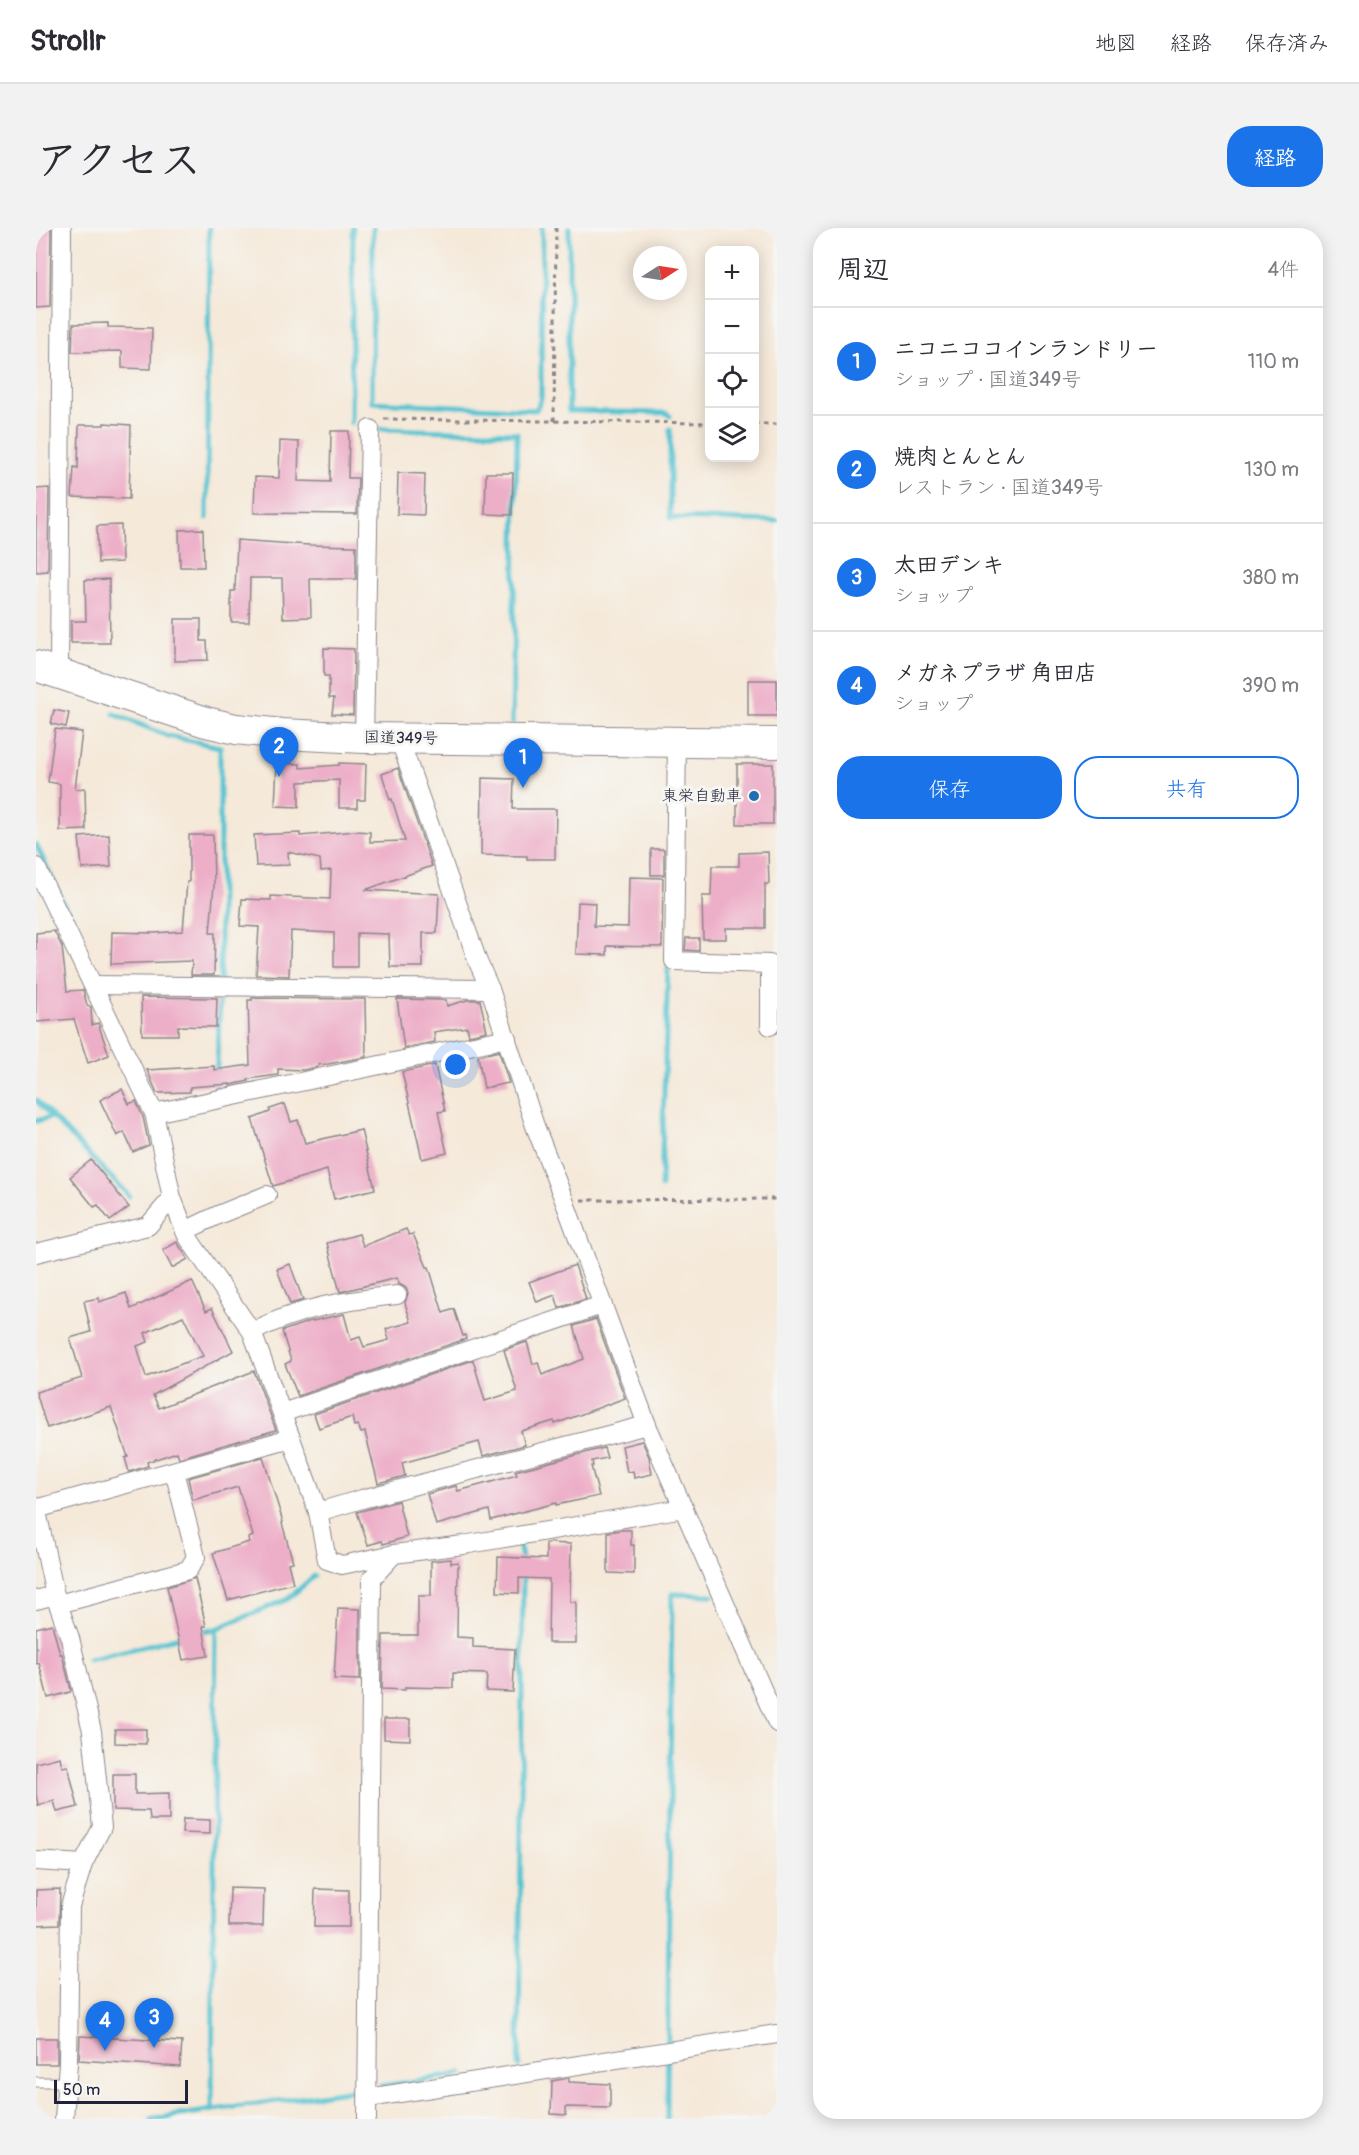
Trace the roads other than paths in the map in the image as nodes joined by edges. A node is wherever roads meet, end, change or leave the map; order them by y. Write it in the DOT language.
graph roads {
  1 [pos="62,228"];
  2 [pos="370,429"];
  3 [pos="47,669"];
  4 [pos="364,738"];
  5 [pos="399,738"];
  6 [pos="677,741"];
  7 [pos="777,742"];
  8 [pos="36,867"];
  9 [pos="93,985"];
  10 [pos="490,989"];
  11 [pos="770,1026"];
  12 [pos="507,1038"];
  13 [pos="154,1113"];
  14 [pos="267,1195"];
  15 [pos="172,1198"];
  16 [pos="185,1231"];
  17 [pos="36,1253"];
  18 [pos="397,1295"];
  19 [pos="602,1305"];
  20 [pos="252,1332"];
  21 [pos="282,1413"];
  22 [pos="647,1425"];
  23 [pos="291,1438"];
  24 [pos="174,1471"];
  25 [pos="36,1508"];
  26 [pos="684,1508"];
  27 [pos="318,1512"];
  28 [pos="394,1554"];
  29 [pos="57,1599"];
  30 [pos="36,1600"];
  31 [pos="777,1723"];
  32 [pos="36,1862"];
  33 [pos="83,1864"];
  34 [pos="777,2034"];
  35 [pos="36,2082"];
  36 [pos="67,2082"];
  37 [pos="368,2098"];
  38 [pos="64,2119"];
  39 [pos="367,2119"];
  1 -- 3 [label="street"];
  2 -- 4 [label="street"];
  3 -- 4 [label="highway, 国道349号"];
  4 -- 5 [label="highway, 国道349号"];
  5 -- 6 [label="highway, 国道349号"];
  5 -- 10 [label="street"];
  6 -- 7 [label="highway, 国道349号"];
  6 -- 11 [label="street"];
  8 -- 9 [label="street"];
  9 -- 10 [label="street"];
  9 -- 13 [label="street"];
  10 -- 12 [label="street"];
  12 -- 13 [label="street"];
  12 -- 19 [label="street"];
  13 -- 15 [label="street"];
  14 -- 16 [label="street"];
  15 -- 16 [label="street"];
  15 -- 17 [label="street"];
  16 -- 20 [label="street"];
  18 -- 20 [label="street"];
  19 -- 21 [label="street"];
  19 -- 22 [label="street"];
  20 -- 21 [label="street"];
  21 -- 23 [label="street"];
  22 -- 26 [label="street"];
  22 -- 27 [label="street"];
  23 -- 24 [label="street"];
  23 -- 27 [label="street"];
  24 -- 25 [label="street"];
  24 -- 29 [label="street"];
  25 -- 29 [label="street"];
  26 -- 28 [label="street"];
  26 -- 31 [label="street"];
  27 -- 28 [label="street"];
  28 -- 37 [label="street"];
  29 -- 30 [label="street"];
  29 -- 33 [label="street"];
  32 -- 33 [label="street"];
  33 -- 36 [label="street"];
  34 -- 37 [label="street"];
  35 -- 36 [label="lane"];
  36 -- 38 [label="street"];
  37 -- 39 [label="street"];
}
